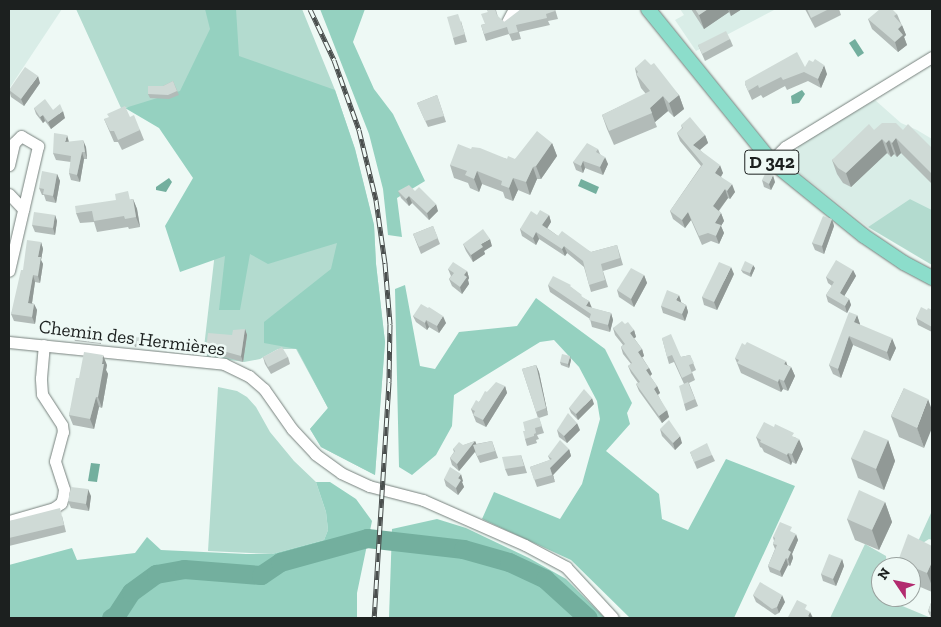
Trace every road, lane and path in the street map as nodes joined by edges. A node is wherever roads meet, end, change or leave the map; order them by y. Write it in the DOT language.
graph roads {
  1 [pos="514,9"];
  2 [pos="648,9"];
  3 [pos="507,22"];
  4 [pos="932,57"];
  5 [pos="771,161"];
  6 [pos="9,164"];
  7 [pos="9,194"];
  8 [pos="23,209"];
  9 [pos="9,271"];
  10 [pos="932,278"];
  11 [pos="9,342"];
  12 [pos="44,345"];
  13 [pos="9,521"];
  14 [pos="613,618"];
  1 -- 3 [label="street"];
  2 -- 5 [label="main road, D 342"];
  4 -- 5 [label="street"];
  5 -- 10 [label="main road, D 342"];
  6 -- 8 [label="street"];
  7 -- 8 [label="street"];
  8 -- 9 [label="street"];
  11 -- 12 [label="street, Chemin des Hermières"];
  12 -- 13 [label="street"];
  12 -- 14 [label="street, Chemin des Hermières"];
}
